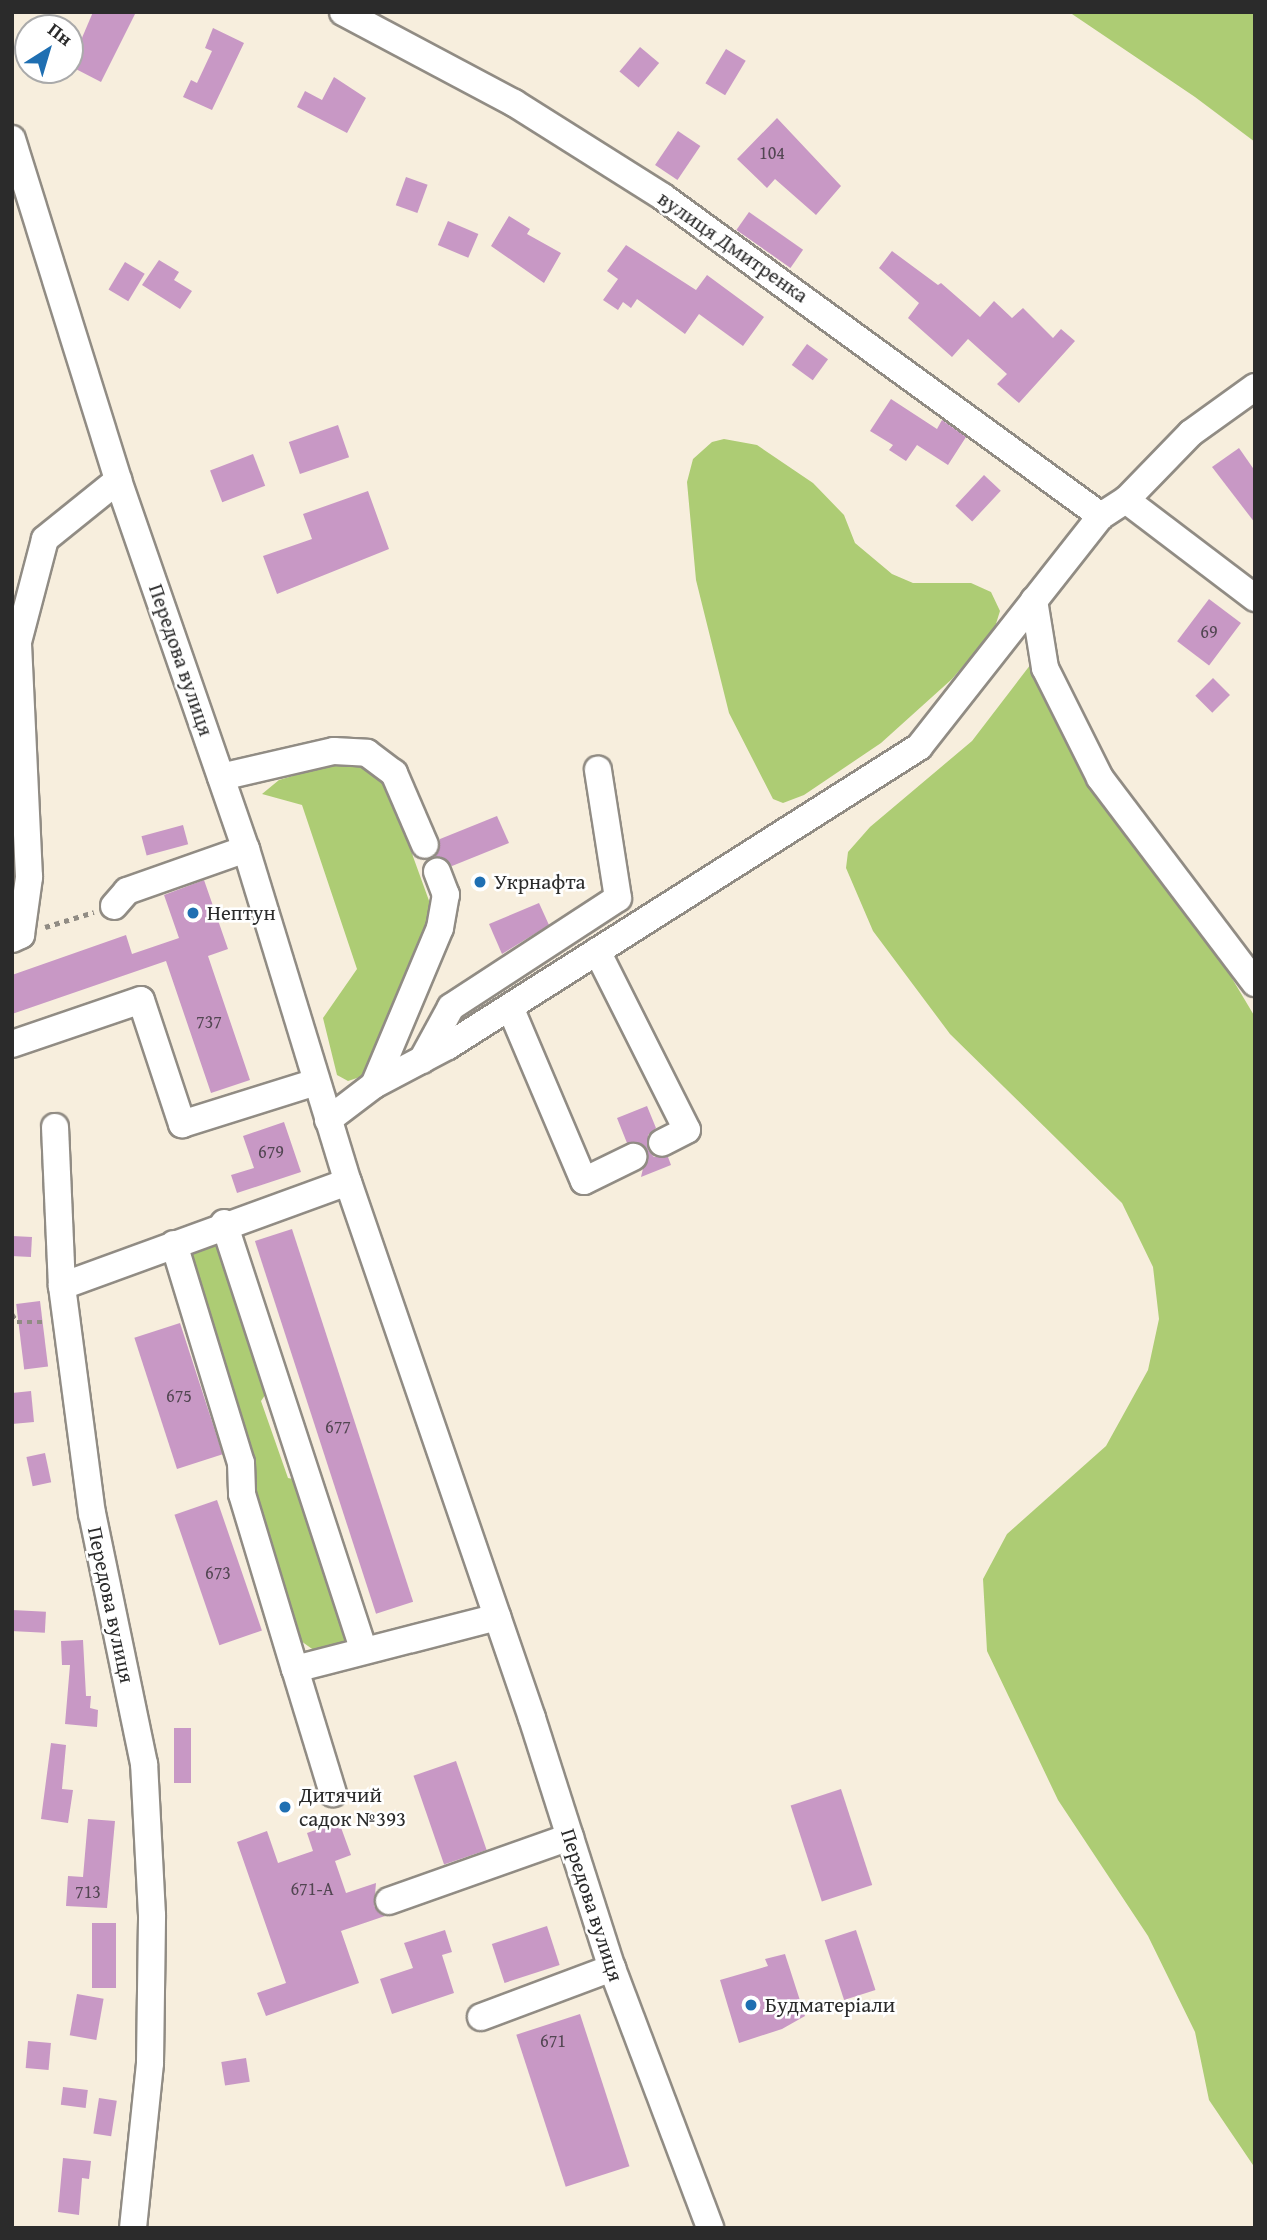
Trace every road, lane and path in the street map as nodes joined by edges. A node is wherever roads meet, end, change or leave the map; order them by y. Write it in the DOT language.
graph roads {
  1 [pos="343,12"];
  2 [pos="12,139"];
  3 [pos="1255,387"];
  4 [pos="118,480"];
  5 [pos="1126,500"];
  6 [pos="1101,516"];
  7 [pos="1255,598"];
  8 [pos="1034,600"];
  9 [pos="598,770"];
  10 [pos="221,777"];
  11 [pos="425,845"];
  12 [pos="246,849"];
  13 [pos="437,873"];
  14 [pos="114,906"];
  15 [pos="17,937"];
  16 [pos="597,951"];
  17 [pos="1255,983"];
  18 [pos="510,1007"];
  19 [pos="12,1045"];
  20 [pos="422,1060"];
  21 [pos="316,1082"];
  22 [pos="374,1085"];
  23 [pos="328,1120"];
  24 [pos="55,1128"];
  25 [pos="662,1143"];
  26 [pos="633,1157"];
  27 [pos="348,1182"];
  28 [pos="224,1223"];
  29 [pos="174,1244"];
  30 [pos="61,1286"];
  31 [pos="12,1314"];
  32 [pos="66,1321"];
  33 [pos="497,1617"];
  34 [pos="363,1648"];
  35 [pos="295,1669"];
  36 [pos="333,1793"];
  37 [pos="570,1837"];
  38 [pos="389,1901"];
  39 [pos="612,1968"];
  40 [pos="481,2017"];
  41 [pos="133,2228"];
  42 [pos="710,2228"];
  1 -- 6 [label="street, вулиця Дмитренка"];
  2 -- 4 [label="street, Передова вулиця"];
  3 -- 5 [label="street"];
  4 -- 10 [label="street, Передова вулиця"];
  4 -- 15 [label="street"];
  5 -- 6 [label="street"];
  5 -- 7 [label="street"];
  6 -- 8 [label="street"];
  8 -- 16 [label="street"];
  8 -- 17 [label="street"];
  9 -- 20 [label="street"];
  10 -- 11 [label="street"];
  10 -- 12 [label="street, Передова вулиця"];
  12 -- 14 [label="street"];
  12 -- 21 [label="street, Передова вулиця"];
  13 -- 22 [label="street"];
  14 -- 15 [label="path"];
  16 -- 18 [label="street"];
  16 -- 25 [label="street"];
  18 -- 20 [label="street"];
  18 -- 26 [label="street"];
  19 -- 21 [label="street"];
  20 -- 22 [label="street"];
  21 -- 23 [label="street, Передова вулиця"];
  22 -- 23 [label="street"];
  23 -- 27 [label="street, Передова вулиця"];
  24 -- 30 [label="street, Передова вулиця"];
  27 -- 28 [label="street"];
  27 -- 33 [label="street, Передова вулиця"];
  28 -- 29 [label="street"];
  28 -- 34 [label="street"];
  29 -- 30 [label="street"];
  29 -- 35 [label="street"];
  30 -- 32 [label="street, Передова вулиця"];
  31 -- 32 [label="path"];
  32 -- 41 [label="street, Передова вулиця"];
  33 -- 34 [label="street"];
  33 -- 37 [label="street, Передова вулиця"];
  34 -- 35 [label="street"];
  35 -- 36 [label="street"];
  37 -- 38 [label="street"];
  37 -- 39 [label="street, Передова вулиця"];
  39 -- 40 [label="street"];
  39 -- 42 [label="street, Передова вулиця"];
}
